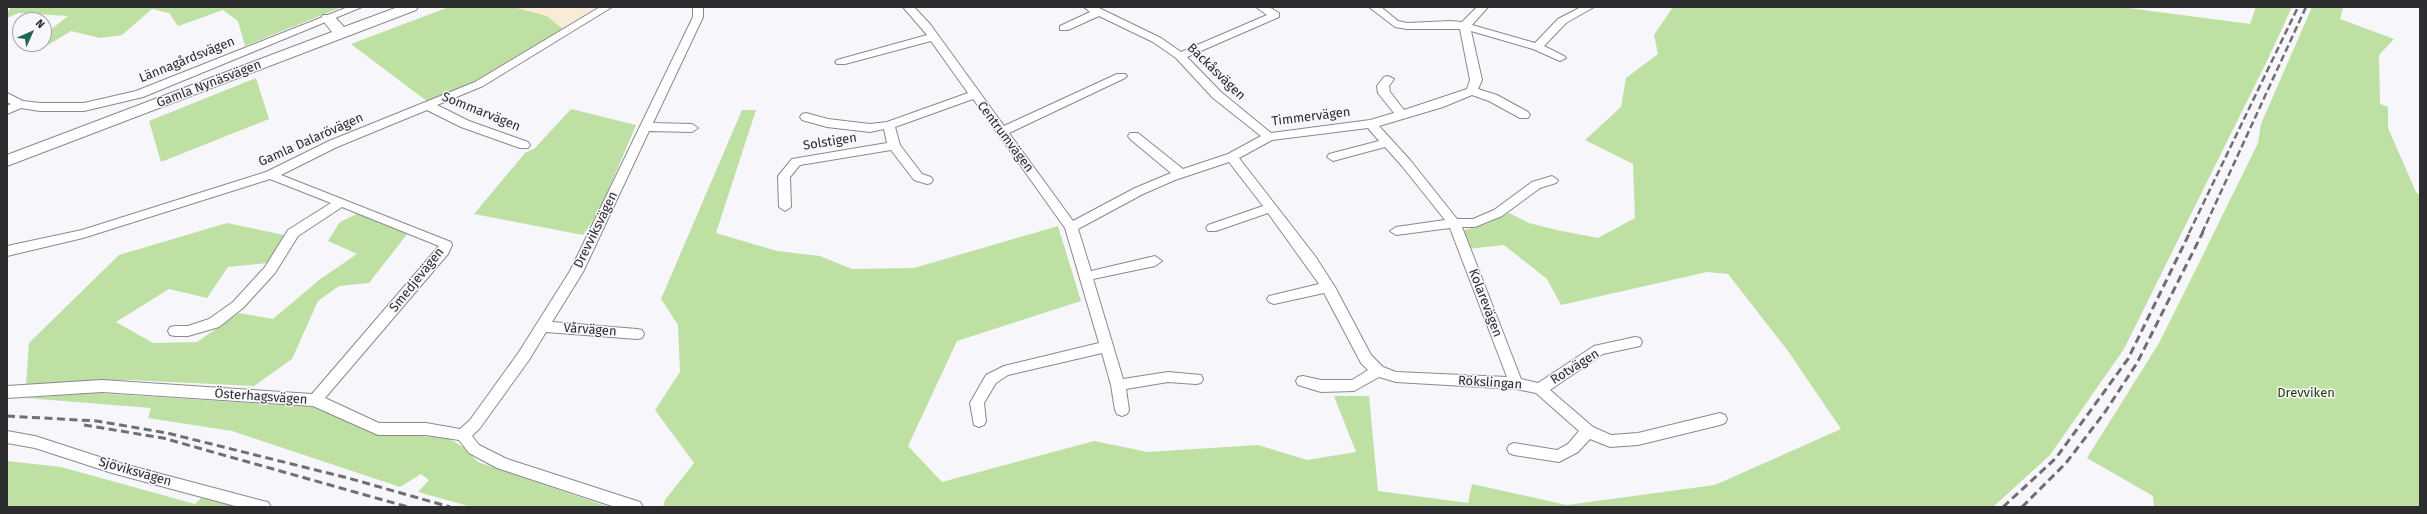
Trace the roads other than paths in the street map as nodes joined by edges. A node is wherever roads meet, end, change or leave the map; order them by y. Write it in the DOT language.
graph roads {
  1 [pos="357,7"];
  2 [pos="411,7"];
  3 [pos="607,7"];
  4 [pos="698,7"];
  5 [pos="908,7"];
  6 [pos="1261,7"];
  7 [pos="1374,7"];
  8 [pos="1483,7"];
  9 [pos="1590,7"];
  10 [pos="1093,9"];
  11 [pos="328,18"];
  12 [pos="1465,26"];
  13 [pos="1064,28"];
  14 [pos="341,34"];
  15 [pos="932,37"];
  16 [pos="1537,47"];
  17 [pos="1180,56"];
  18 [pos="1560,58"];
  19 [pos="842,62"];
  20 [pos="1122,76"];
  21 [pos="1388,79"];
  22 [pos="1472,90"];
  23 [pos="974,95"];
  24 [pos="7,97"];
  25 [pos="20,104"];
  26 [pos="427,105"];
  27 [pos="7,110"];
  28 [pos="1401,114"];
  29 [pos="1524,114"];
  30 [pos="806,117"];
  31 [pos="1371,124"];
  32 [pos="889,125"];
  33 [pos="646,127"];
  34 [pos="692,128"];
  35 [pos="1002,132"];
  36 [pos="1134,136"];
  37 [pos="1269,137"];
  38 [pos="1388,142"];
  39 [pos="524,145"];
  40 [pos="894,146"];
  41 [pos="1232,157"];
  42 [pos="1333,157"];
  43 [pos="7,161"];
  44 [pos="1182,174"];
  45 [pos="270,175"];
  46 [pos="927,180"];
  47 [pos="1552,180"];
  48 [pos="341,202"];
  49 [pos="785,207"];
  50 [pos="1271,208"];
  51 [pos="1454,223"];
  52 [pos="1071,227"];
  53 [pos="1212,228"];
  54 [pos="1396,231"];
  55 [pos="7,251"];
  56 [pos="1156,261"];
  57 [pos="1087,276"];
  58 [pos="1328,287"];
  59 [pos="1274,299"];
  60 [pos="544,327"];
  61 [pos="175,331"];
  62 [pos="637,334"];
  63 [pos="1635,342"];
  64 [pos="1106,347"];
  65 [pos="1378,371"];
  66 [pos="1196,379"];
  67 [pos="1303,381"];
  68 [pos="1516,383"];
  69 [pos="1118,385"];
  70 [pos="1540,389"];
  71 [pos="7,392"];
  72 [pos="314,400"];
  73 [pos="1122,410"];
  74 [pos="1720,419"];
  75 [pos="979,421"];
  76 [pos="1588,431"];
  77 [pos="463,435"];
  78 [pos="7,437"];
  79 [pos="1514,449"];
  80 [pos="264,507"];
  81 [pos="635,507"];
  1 -- 11 [label="street, Lännagårdsvägen"];
  2 -- 14 [label="street, Gamla Nynäsvägen"];
  3 -- 26 [label="street, Gamla Dalarövägen"];
  4 -- 33 [label="street, Drevviksvägen"];
  5 -- 15 [label="street, Centrumvägen"];
  6 -- 17 [label="street"];
  7 -- 12 [label="street"];
  8 -- 12 [label="street"];
  9 -- 16 [label="street"];
  10 -- 13 [label="street, Backåsvägen"];
  10 -- 17 [label="street, Backåsvägen"];
  11 -- 14 [label="street"];
  11 -- 25 [label="street, Lännagårdsvägen"];
  12 -- 16 [label="street"];
  12 -- 22 [label="street"];
  14 -- 43 [label="street, Gamla Nynäsvägen"];
  15 -- 19 [label="street"];
  15 -- 23 [label="street, Centrumvägen"];
  16 -- 18 [label="street"];
  17 -- 37 [label="street, Backåsvägen"];
  20 -- 35 [label="street"];
  21 -- 28 [label="street"];
  22 -- 28 [label="street, Timmervägen"];
  22 -- 29 [label="street"];
  23 -- 32 [label="street, Solstigen"];
  23 -- 35 [label="street, Centrumvägen"];
  24 -- 25 [label="street, Lännagårdsvägen"];
  25 -- 27 [label="street"];
  26 -- 39 [label="street, Sommarvägen"];
  26 -- 45 [label="street, Gamla Dalarövägen"];
  28 -- 31 [label="street, Timmervägen"];
  30 -- 32 [label="street, Solstigen"];
  31 -- 37 [label="street, Timmervägen"];
  31 -- 38 [label="street, Kolarevägen"];
  32 -- 40 [label="street"];
  33 -- 34 [label="street"];
  33 -- 60 [label="street, Drevviksvägen"];
  35 -- 52 [label="street, Centrumvägen"];
  36 -- 44 [label="street"];
  37 -- 41 [label="street, Timmervägen"];
  38 -- 42 [label="street"];
  38 -- 51 [label="street, Kolarevägen"];
  40 -- 46 [label="street"];
  40 -- 49 [label="street, Solstigen"];
  41 -- 44 [label="street, Timmervägen"];
  41 -- 50 [label="street, Rökslingan"];
  44 -- 52 [label="street, Timmervägen"];
  45 -- 48 [label="street, Smedjevägen"];
  45 -- 55 [label="street, Gamla Dalarövägen"];
  47 -- 51 [label="street"];
  48 -- 61 [label="street"];
  48 -- 72 [label="street, Smedjevägen"];
  50 -- 53 [label="street"];
  50 -- 58 [label="street, Rökslingan"];
  51 -- 54 [label="street"];
  51 -- 68 [label="street, Kolarevägen"];
  52 -- 57 [label="street, Centrumvägen"];
  56 -- 57 [label="street"];
  57 -- 64 [label="street, Centrumvägen"];
  58 -- 59 [label="street"];
  58 -- 65 [label="street, Rökslingan"];
  60 -- 62 [label="street, Vårvägen"];
  60 -- 77 [label="street, Drevviksvägen"];
  63 -- 70 [label="street, Rotvägen"];
  64 -- 69 [label="street, Centrumvägen"];
  64 -- 75 [label="street"];
  65 -- 67 [label="street"];
  65 -- 68 [label="street, Rökslingan"];
  66 -- 69 [label="street"];
  68 -- 70 [label="street, Rökslingan"];
  69 -- 73 [label="street, Centrumvägen"];
  70 -- 76 [label="street, Rökslingan"];
  71 -- 72 [label="street, Österhagsvägen"];
  72 -- 77 [label="street, Österhagsvägen"];
  74 -- 76 [label="street, Rökslingan"];
  76 -- 79 [label="street"];
  77 -- 81 [label="street"];
  78 -- 80 [label="street, Sjöviksvägen"];
}
